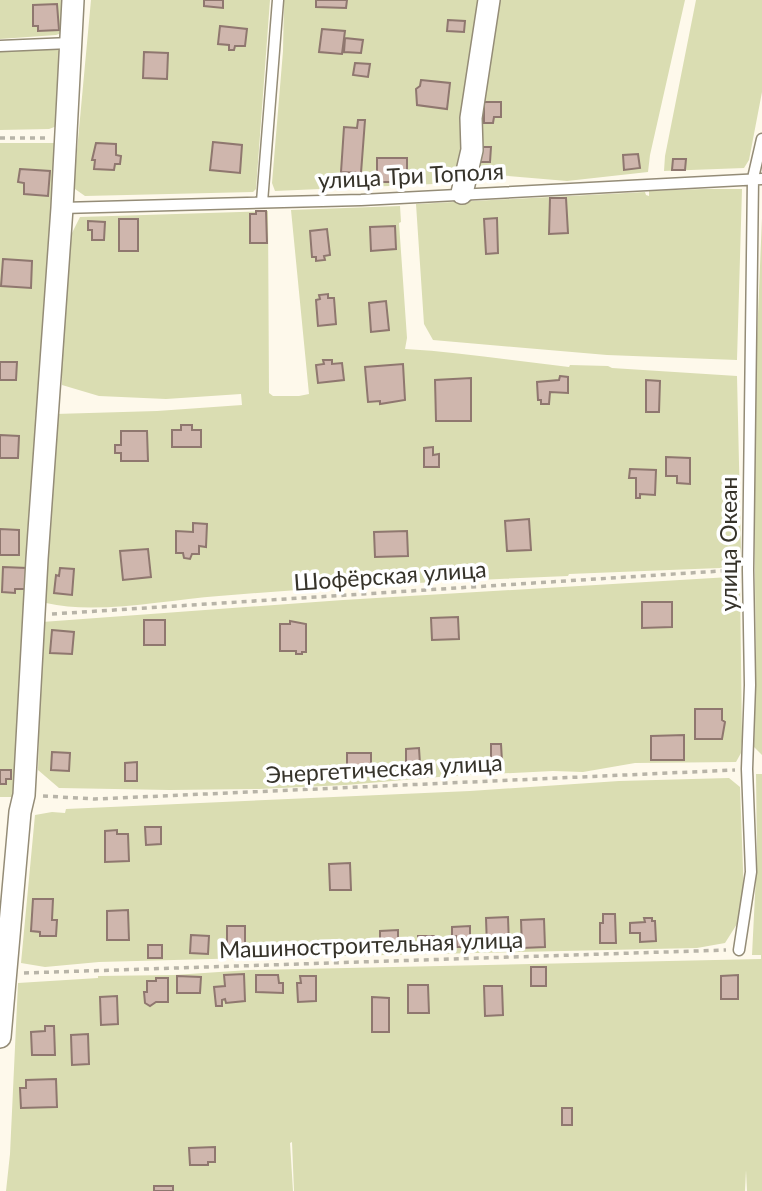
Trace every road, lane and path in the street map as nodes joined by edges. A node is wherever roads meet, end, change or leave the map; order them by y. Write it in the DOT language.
graph roads {
  1 [pos="73,0"];
  2 [pos="278,0"];
  3 [pos="489,0"];
  4 [pos="70,43"];
  5 [pos="0,46"];
  6 [pos="0,138"];
  7 [pos="66,138"];
  8 [pos="762,139"];
  9 [pos="757,179"];
  10 [pos="462,193"];
  11 [pos="262,202"];
  12 [pos="62,208"];
  13 [pos="748,570"];
  14 [pos="34,615"];
  15 [pos="747,769"];
  16 [pos="24,795"];
  17 [pos="739,950"];
  18 [pos="4,973"];
  19 [pos="0,1037"];
  1 -- 4 [label="street"];
  2 -- 11 [label="lane"];
  3 -- 10 [label="street"];
  4 -- 5 [label="lane"];
  4 -- 7 [label="street"];
  6 -- 7 [label="path"];
  7 -- 12 [label="street"];
  8 -- 9 [label="lane, улица Океан"];
  9 -- 10 [label="lane, улица Три Тополя"];
  9 -- 13 [label="lane, улица Океан"];
  10 -- 11 [label="lane, улица Три Тополя"];
  11 -- 12 [label="lane, улица Три Тополя"];
  12 -- 14 [label="street"];
  13 -- 14 [label="path, Шофёрская улица"];
  13 -- 15 [label="lane, улица Океан"];
  14 -- 16 [label="street"];
  15 -- 16 [label="path, Энергетическая улица"];
  15 -- 17 [label="lane, улица Океан"];
  16 -- 18 [label="street"];
  17 -- 18 [label="path, Машиностроительная улица"];
  18 -- 19 [label="street"];
}
